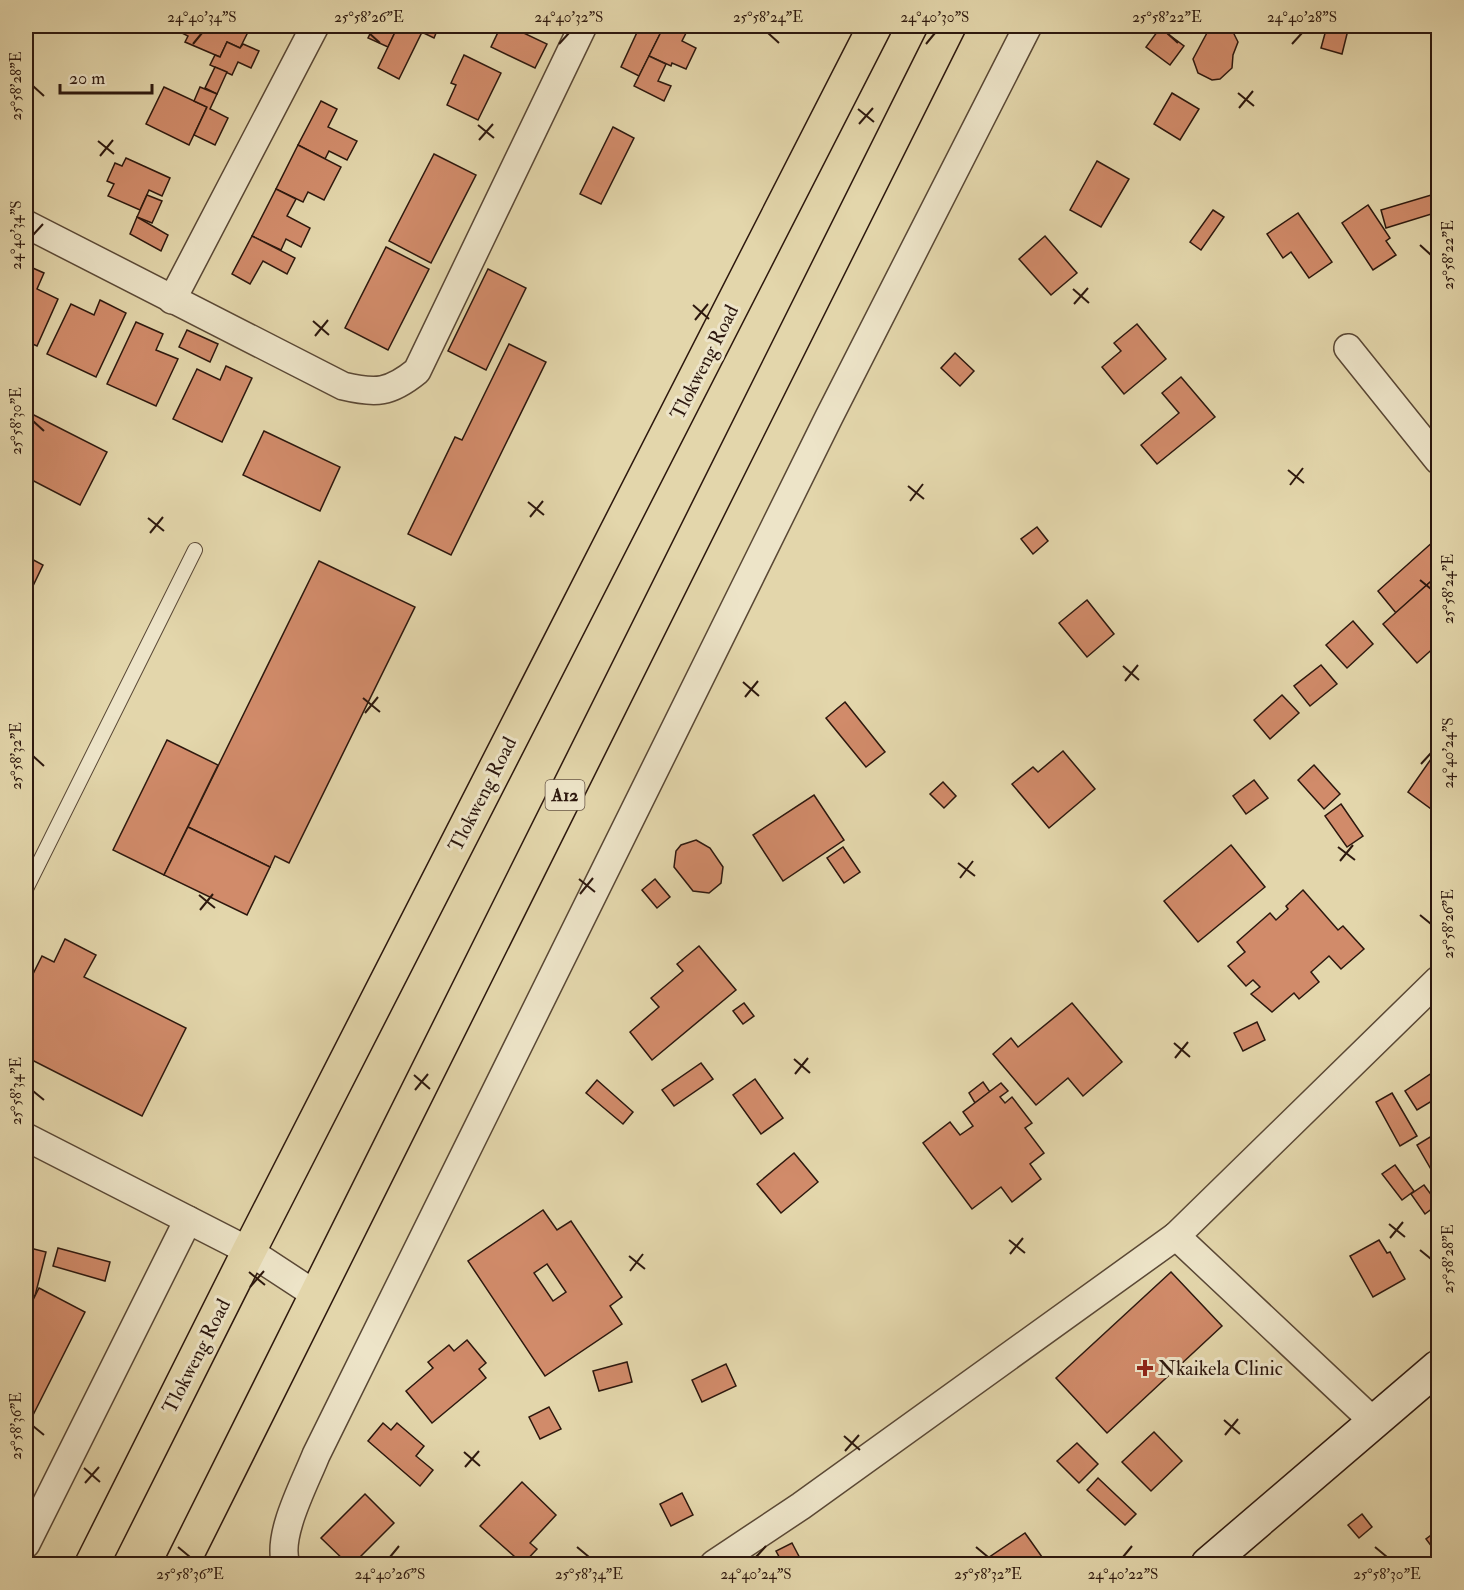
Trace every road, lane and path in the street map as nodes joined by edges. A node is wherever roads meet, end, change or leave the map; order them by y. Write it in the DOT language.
graph roads {
  1 [pos="315,26"];
  2 [pos="583,26"];
  3 [pos="875,26"];
  4 [pos="949,26"];
  5 [pos="1028,26"];
  6 [pos="26,224"];
  7 [pos="172,300"];
  8 [pos="1348,348"];
  9 [pos="1438,460"];
  10 [pos="195,550"];
  11 [pos="26,889"];
  12 [pos="1438,980"];
  13 [pos="26,1137"];
  14 [pos="188,1221"];
  15 [pos="1176,1236"];
  16 [pos="249,1251"];
  17 [pos="315,1295"];
  18 [pos="1438,1367"];
  19 [pos="1374,1422"];
  20 [pos="26,1544"];
  21 [pos="92,1564"];
  22 [pos="182,1564"];
  23 [pos="286,1564"];
  24 [pos="714,1564"];
  25 [pos="1208,1564"];
  1 -- 7 [label="street"];
  2 -- 7 [label="street"];
  3 -- 16 [label="main road, Tlokweng Road"];
  4 -- 17 [label="main road, A12"];
  5 -- 23 [label="street"];
  6 -- 7 [label="street"];
  8 -- 9 [label="street"];
  10 -- 11 [label="lane"];
  12 -- 15 [label="street"];
  13 -- 14 [label="street"];
  14 -- 16 [label="street"];
  14 -- 20 [label="street"];
  15 -- 19 [label="street"];
  15 -- 24 [label="street"];
  16 -- 17 [label="street"];
  16 -- 21 [label="main road, Tlokweng Road"];
  17 -- 22 [label="main road, A12"];
  18 -- 19 [label="street"];
  19 -- 25 [label="street"];
}
